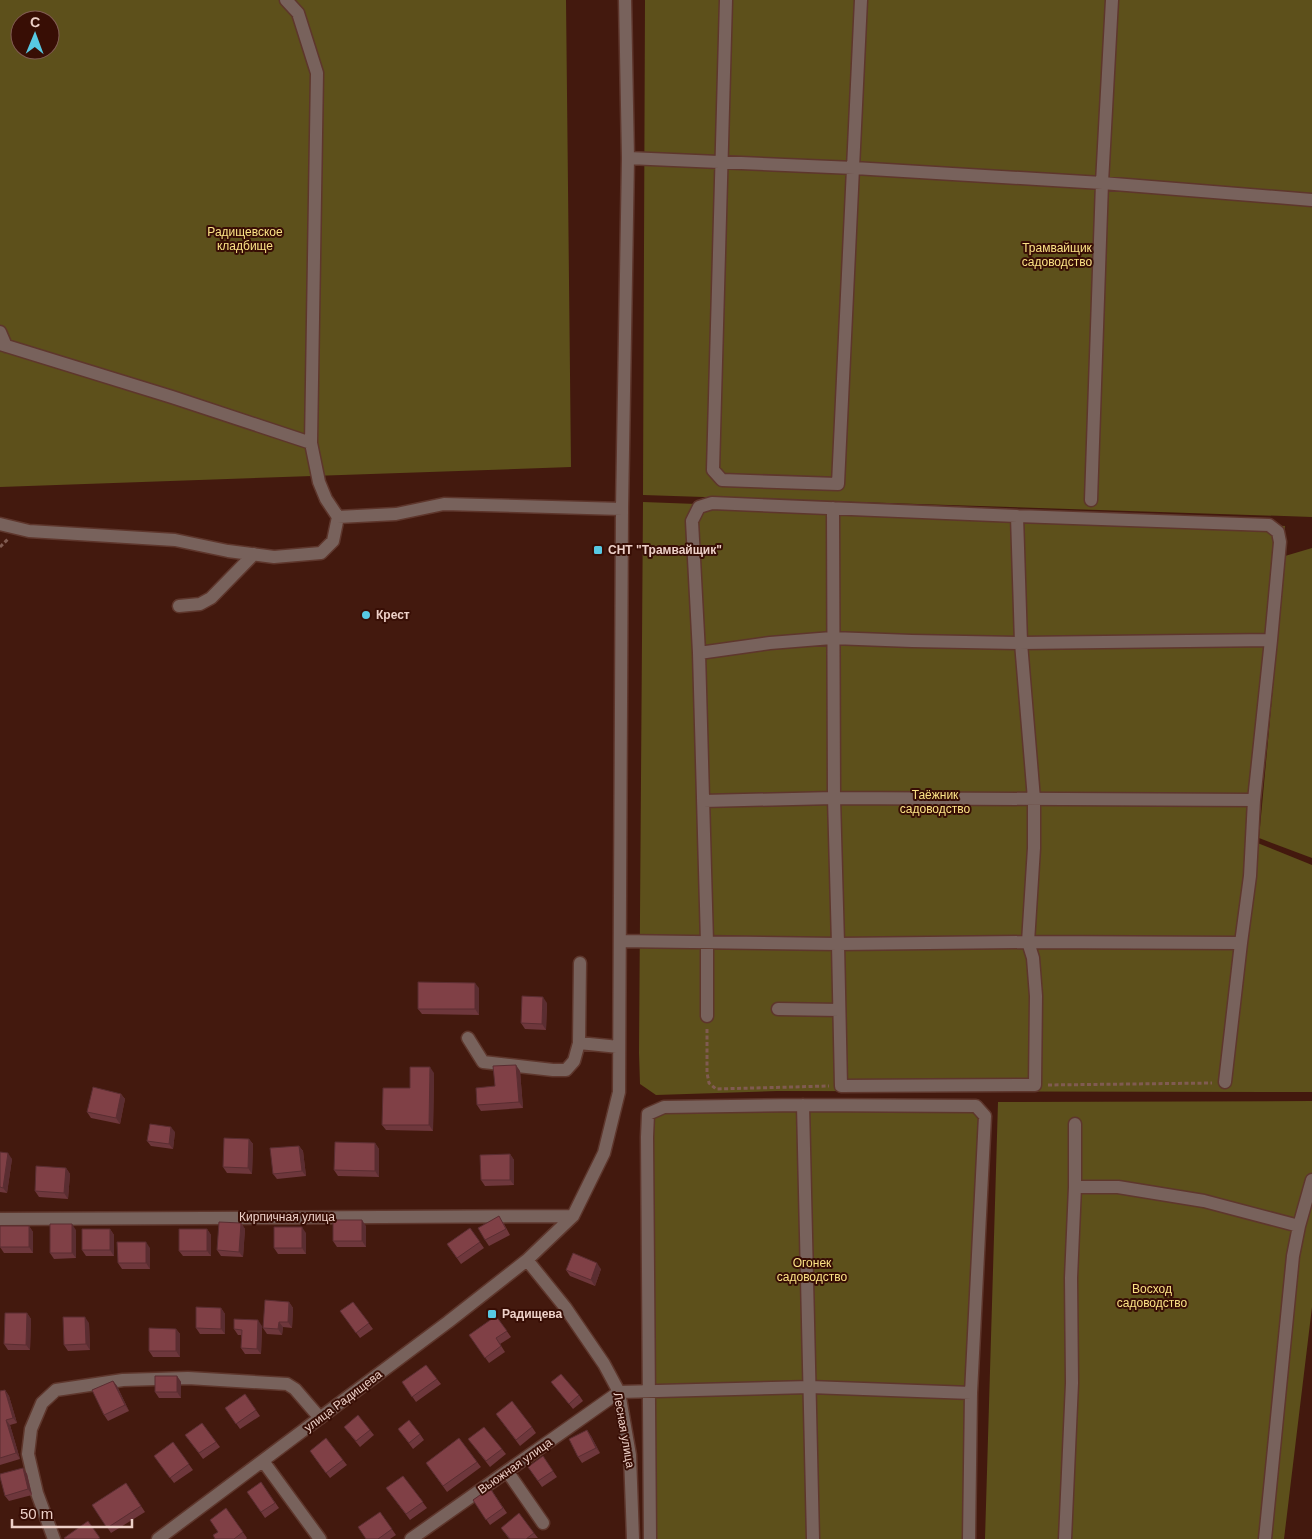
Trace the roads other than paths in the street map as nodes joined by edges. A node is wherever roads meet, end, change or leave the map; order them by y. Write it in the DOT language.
graph roads {
  1 [pos="286,0"];
  2 [pos="625,0"];
  3 [pos="726,0"];
  4 [pos="861,0"];
  5 [pos="1112,0"];
  6 [pos="628,158"];
  7 [pos="722,162"];
  8 [pos="854,168"];
  9 [pos="1102,183"];
  10 [pos="1312,200"];
  11 [pos="0,332"];
  12 [pos="3,345"];
  13 [pos="312,443"];
  14 [pos="1091,500"];
  15 [pos="833,508"];
  16 [pos="622,509"];
  17 [pos="1017,516"];
  18 [pos="338,517"];
  19 [pos="0,524"];
  20 [pos="254,554"];
  21 [pos="179,606"];
  22 [pos="832,638"];
  23 [pos="1271,640"];
  24 [pos="1022,643"];
  25 [pos="699,653"];
  26 [pos="834,798"];
  27 [pos="1034,799"];
  28 [pos="1254,800"];
  29 [pos="703,801"];
  30 [pos="620,942"];
  31 [pos="707,942"];
  32 [pos="1028,942"];
  33 [pos="1241,943"];
  34 [pos="838,944"];
  35 [pos="580,963"];
  36 [pos="778,1009"];
  37 [pos="839,1010"];
  38 [pos="707,1016"];
  39 [pos="468,1038"];
  40 [pos="579,1043"];
  41 [pos="619,1047"];
  42 [pos="1225,1082"];
  43 [pos="802,1104"];
  44 [pos="1075,1124"];
  45 [pos="1312,1180"];
  46 [pos="1075,1186"];
  47 [pos="573,1216"];
  48 [pos="0,1219"];
  49 [pos="1299,1226"];
  50 [pos="527,1260"];
  51 [pos="810,1387"];
  52 [pos="619,1392"];
  53 [pos="648,1392"];
  54 [pos="971,1393"];
  55 [pos="320,1418"];
  56 [pos="263,1461"];
  57 [pos="508,1471"];
  58 [pos="543,1523"];
  59 [pos="54,1539"];
  60 [pos="158,1539"];
  61 [pos="320,1539"];
  62 [pos="411,1539"];
  63 [pos="633,1539"];
  64 [pos="650,1539"];
  65 [pos="813,1539"];
  66 [pos="969,1539"];
  67 [pos="1065,1539"];
  68 [pos="1265,1539"];
  1 -- 13 [label="street"];
  2 -- 6 [label="street"];
  3 -- 7 [label="street"];
  4 -- 8 [label="street"];
  5 -- 9 [label="street"];
  6 -- 7 [label="street"];
  6 -- 16 [label="street"];
  7 -- 8 [label="street"];
  7 -- 8 [label="street"];
  8 -- 9 [label="street"];
  9 -- 10 [label="street"];
  9 -- 14 [label="street"];
  11 -- 12 [label="street"];
  12 -- 13 [label="street"];
  13 -- 18 [label="street"];
  15 -- 17 [label="street"];
  15 -- 22 [label="street"];
  15 -- 25 [label="street"];
  16 -- 18 [label="street"];
  16 -- 30 [label="street"];
  17 -- 23 [label="street"];
  17 -- 24 [label="street"];
  18 -- 20 [label="street"];
  19 -- 20 [label="street"];
  20 -- 21 [label="street"];
  22 -- 24 [label="street"];
  22 -- 25 [label="street"];
  22 -- 26 [label="street"];
  23 -- 24 [label="street"];
  23 -- 28 [label="street"];
  24 -- 27 [label="street"];
  25 -- 29 [label="street"];
  26 -- 27 [label="street"];
  26 -- 29 [label="street"];
  26 -- 34 [label="street"];
  27 -- 28 [label="street"];
  27 -- 32 [label="street"];
  28 -- 33 [label="street"];
  29 -- 31 [label="street"];
  30 -- 31 [label="street"];
  30 -- 41 [label="street"];
  31 -- 34 [label="street"];
  31 -- 38 [label="street"];
  32 -- 33 [label="street"];
  32 -- 34 [label="street"];
  32 -- 37 [label="street"];
  33 -- 42 [label="street"];
  34 -- 37 [label="street"];
  35 -- 40 [label="street"];
  36 -- 37 [label="street"];
  39 -- 40 [label="street"];
  40 -- 41 [label="street"];
  41 -- 47 [label="street"];
  43 -- 51 [label="street"];
  43 -- 53 [label="street"];
  43 -- 54 [label="street"];
  44 -- 46 [label="street"];
  45 -- 49 [label="street"];
  46 -- 49 [label="street"];
  46 -- 67 [label="street"];
  47 -- 48 [label="street, Кирпичная улица"];
  47 -- 50 [label="street, улица Радищева"];
  49 -- 68 [label="street"];
  50 -- 52 [label="street, Лесная улица"];
  50 -- 55 [label="street, улица Радищева"];
  51 -- 53 [label="street"];
  51 -- 54 [label="street"];
  51 -- 65 [label="street"];
  52 -- 53 [label="street"];
  52 -- 57 [label="street, Вьюжная улица"];
  52 -- 63 [label="street, Лесная улица"];
  53 -- 64 [label="street"];
  54 -- 66 [label="street"];
  55 -- 56 [label="street, улица Радищева"];
  55 -- 59 [label="street"];
  56 -- 60 [label="street, улица Радищева"];
  56 -- 61 [label="street"];
  57 -- 58 [label="street"];
  57 -- 62 [label="street, Вьюжная улица"];
}
